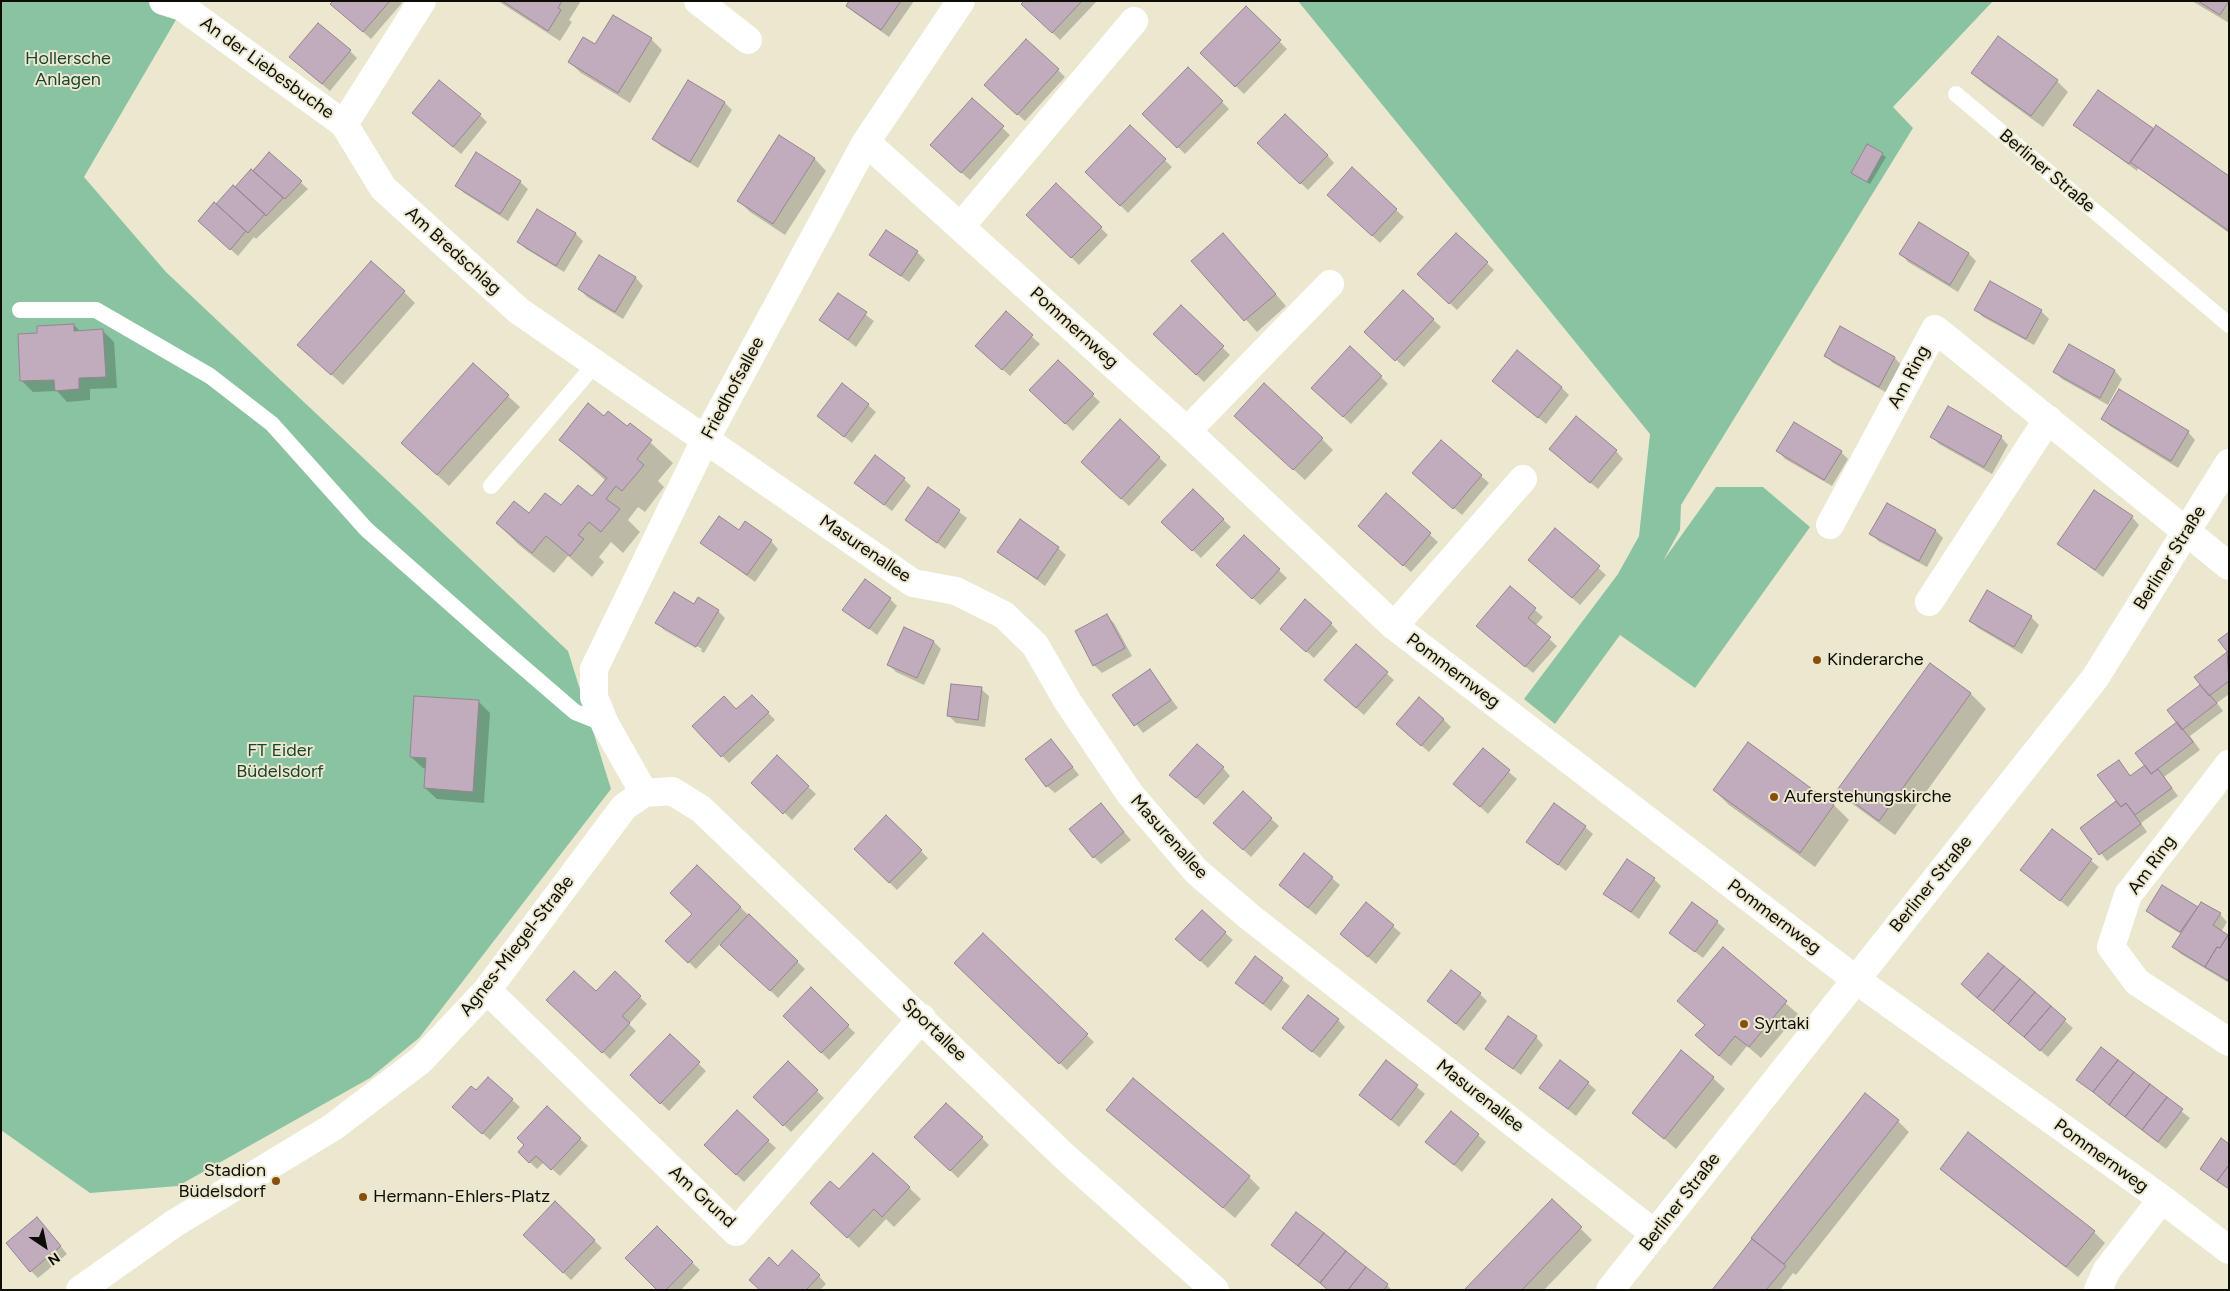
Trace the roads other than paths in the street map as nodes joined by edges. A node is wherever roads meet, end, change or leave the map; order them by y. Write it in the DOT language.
graph roads {
  1 [pos="163,1"];
  2 [pos="422,1"];
  3 [pos="698,1"];
  4 [pos="961,1"];
  5 [pos="1134,21"];
  6 [pos="748,40"];
  7 [pos="1956,94"];
  8 [pos="344,124"];
  9 [pos="866,142"];
  10 [pos="961,226"];
  11 [pos="1330,284"];
  12 [pos="20,310"];
  13 [pos="2229,326"];
  14 [pos="596,363"];
  15 [pos="2048,419"];
  16 [pos="1187,431"];
  17 [pos="705,440"];
  18 [pos="2229,462"];
  19 [pos="1522,479"];
  20 [pos="491,486"];
  21 [pos="1830,525"];
  22 [pos="2187,532"];
  23 [pos="2229,566"];
  24 [pos="1929,602"];
  25 [pos="1394,626"];
  26 [pos="605,724"];
  27 [pos="2229,764"];
  28 [pos="644,793"];
  29 [pos="1855,979"];
  30 [pos="487,990"];
  31 [pos="922,1018"];
  32 [pos="2229,1042"];
  33 [pos="2162,1199"];
  34 [pos="1655,1234"];
  35 [pos="2229,1250"];
  36 [pos="80,1290"];
  37 [pos="1215,1290"];
  38 [pos="1610,1290"];
  39 [pos="2098,1290"];
  1 -- 8 [label="street, An der Liebesbuche"];
  2 -- 8 [label="street"];
  3 -- 6 [label="street"];
  4 -- 9 [label="street, Friedhofsallee"];
  5 -- 10 [label="street"];
  7 -- 13 [label="lane, Berliner Straße"];
  8 -- 14 [label="street, Am Bredschlag"];
  9 -- 10 [label="street, Pommernweg"];
  9 -- 17 [label="street, Friedhofsallee"];
  10 -- 16 [label="street, Pommernweg"];
  11 -- 16 [label="street"];
  12 -- 26 [label="lane"];
  14 -- 17 [label="street, Am Bredschlag"];
  14 -- 20 [label="lane"];
  15 -- 21 [label="street, Am Ring"];
  15 -- 22 [label="street, Am Ring"];
  15 -- 24 [label="street"];
  16 -- 25 [label="street, Pommernweg"];
  17 -- 26 [label="street, Friedhofsallee"];
  17 -- 34 [label="street, Masurenallee"];
  18 -- 22 [label="street, Berliner Straße"];
  19 -- 25 [label="street, Pommernweg"];
  22 -- 23 [label="street, Am Ring"];
  22 -- 29 [label="street, Berliner Straße"];
  25 -- 29 [label="street, Pommernweg"];
  26 -- 28 [label="street, Friedhofsallee"];
  27 -- 32 [label="street, Am Ring"];
  28 -- 30 [label="street, Agnes-Miegel-Straße"];
  28 -- 31 [label="street, Sportallee"];
  29 -- 33 [label="street, Pommernweg"];
  29 -- 34 [label="street, Berliner Straße"];
  30 -- 31 [label="street, Am Grund"];
  30 -- 36 [label="street, Agnes-Miegel-Straße"];
  31 -- 37 [label="street, Sportallee"];
  33 -- 35 [label="street, Pommernweg"];
  33 -- 39 [label="street, Pommernweg"];
  34 -- 38 [label="street, Berliner Straße"];
}
